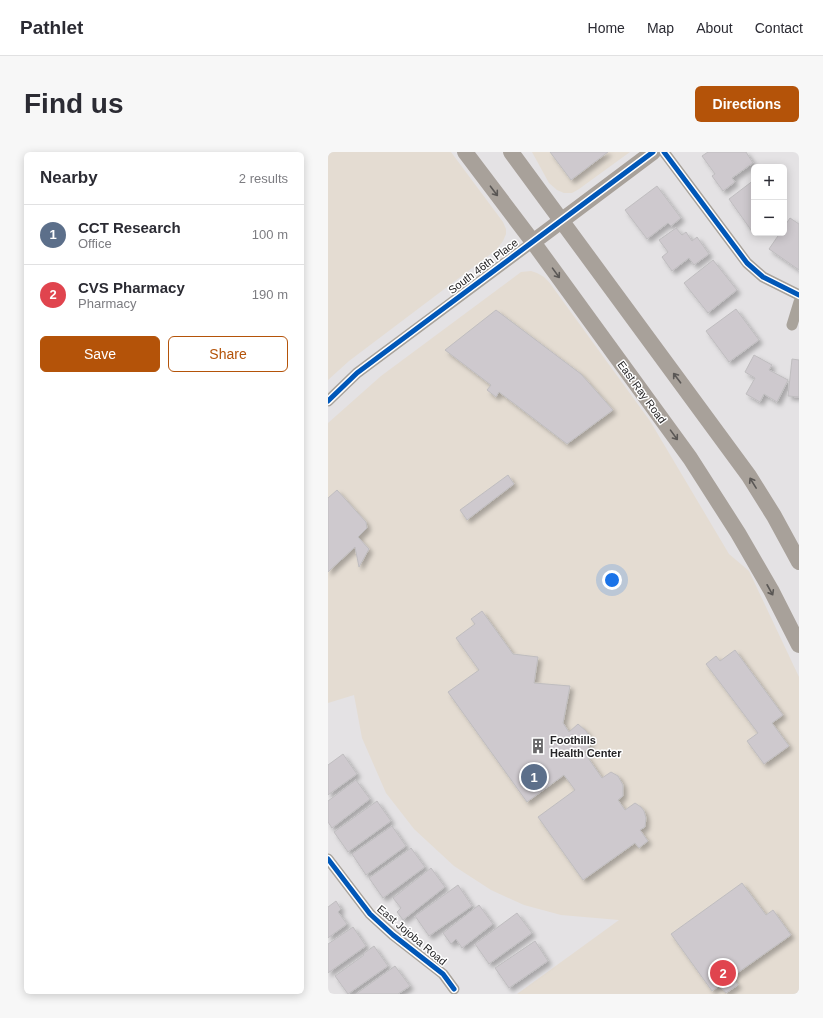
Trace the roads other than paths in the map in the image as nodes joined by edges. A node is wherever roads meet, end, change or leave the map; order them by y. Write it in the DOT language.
graph roads {
  1 [pos="465,152"];
  2 [pos="512,152"];
  3 [pos="653,152"];
  4 [pos="664,152"];
  5 [pos="562,220"];
  6 [pos="533,242"];
  7 [pos="799,295"];
  8 [pos="799,302"];
  9 [pos="792,325"];
  10 [pos="328,401"];
  11 [pos="799,562"];
  12 [pos="799,645"];
  13 [pos="328,859"];
  14 [pos="454,989"];
  1 -- 6 [label="main road, East Ray Road, one-way"];
  2 -- 5 [label="main road"];
  3 -- 5 [label="main road, South 46th Place"];
  4 -- 7 [label="street"];
  5 -- 6 [label="main road, South 46th Place"];
  11 -- 5 [label="main road, one-way"];
  6 -- 10 [label="street, South 46th Place"];
  6 -- 12 [label="main road, East Ray Road, one-way"];
  8 -- 9 [label="street"];
  13 -- 14 [label="street, East Jojoba Road"];
}
